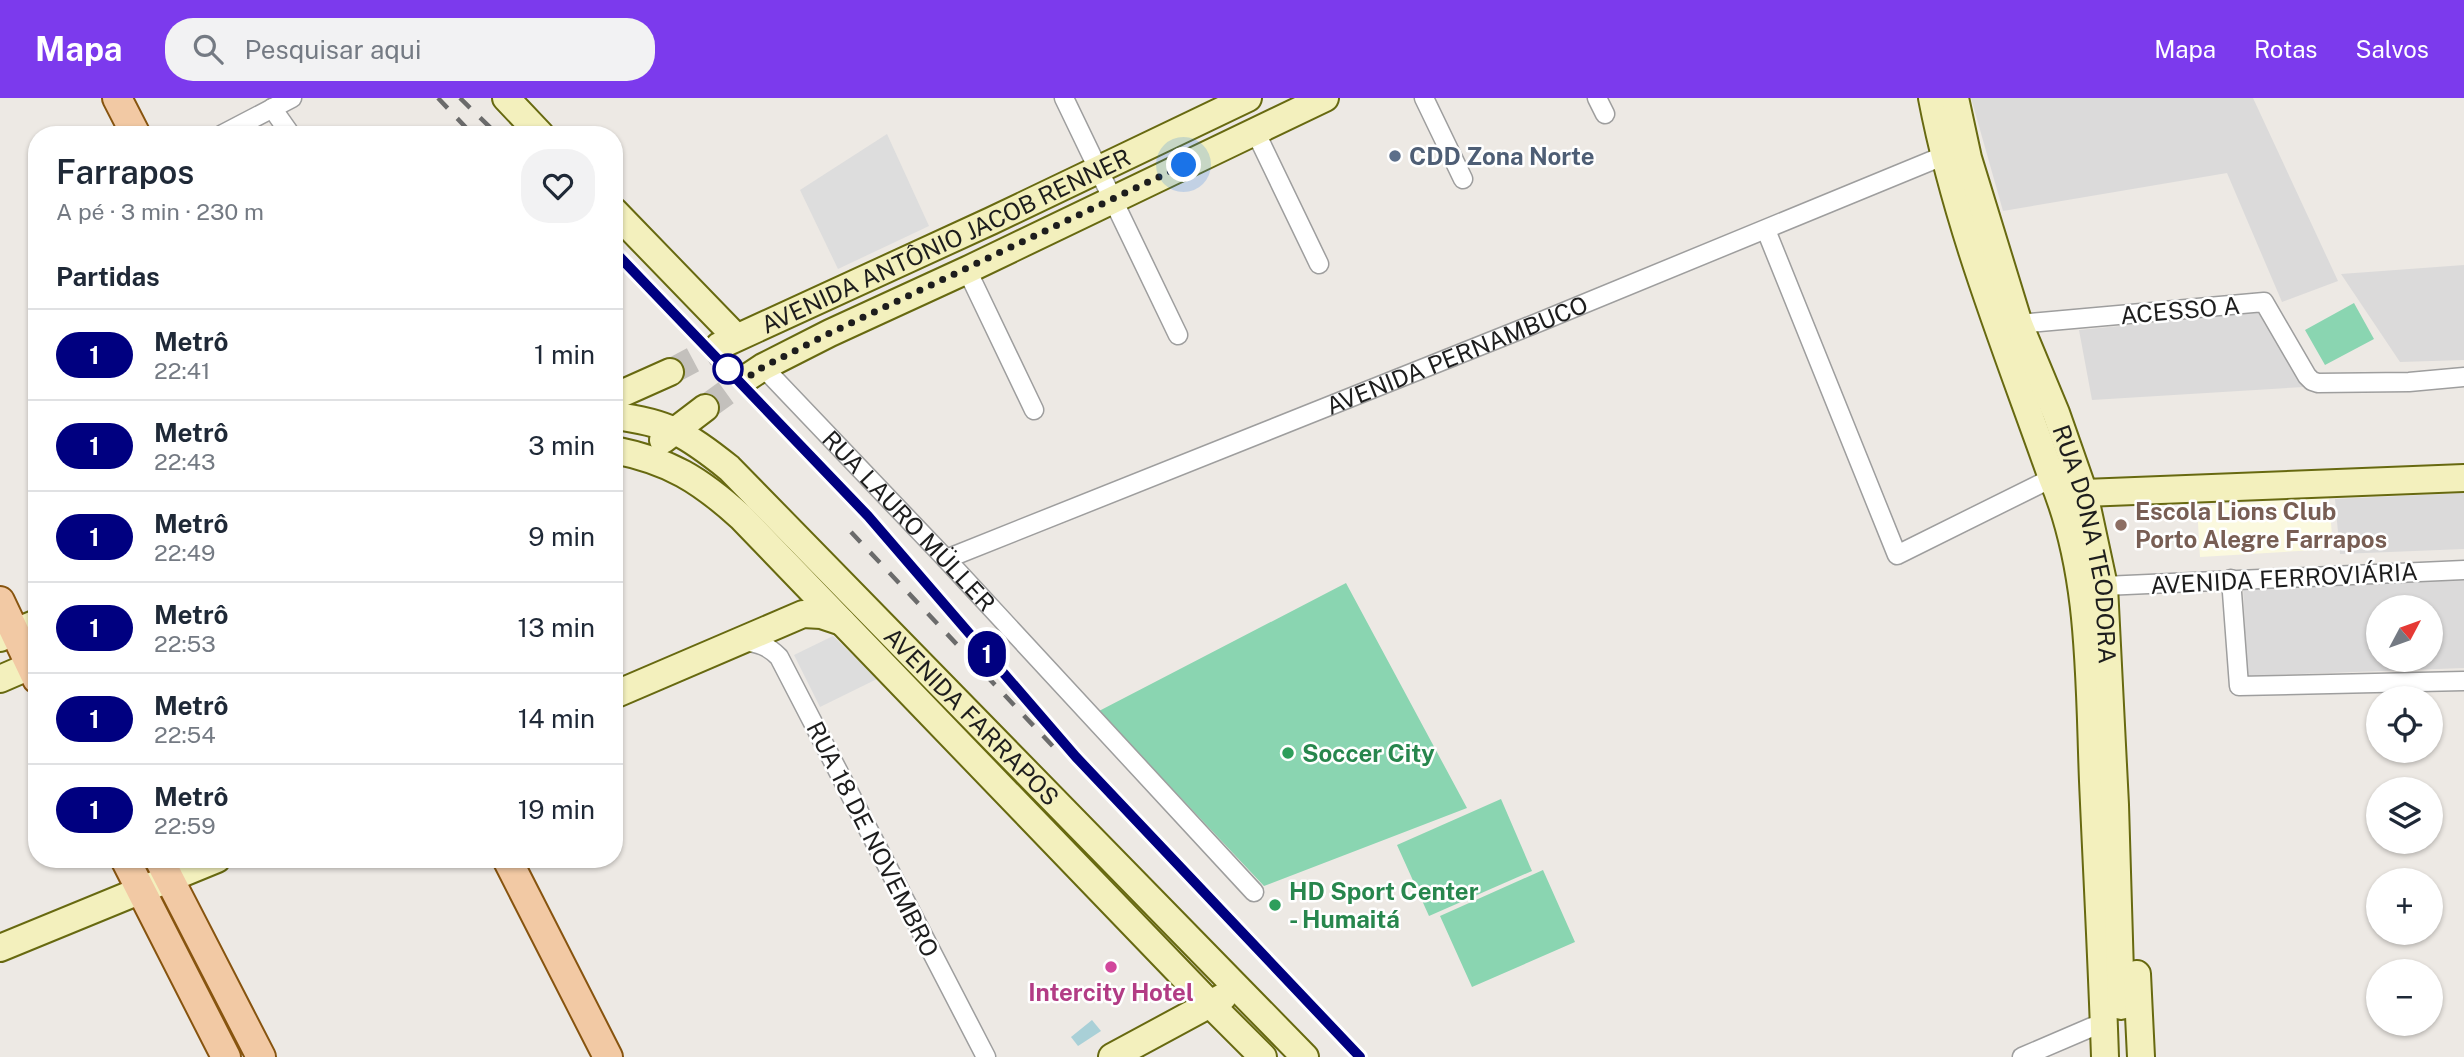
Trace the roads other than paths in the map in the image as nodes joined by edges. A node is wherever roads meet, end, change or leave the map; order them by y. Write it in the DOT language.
graph roads {
  1 [pos="117,98"];
  2 [pos="292,98"];
  3 [pos="506,98"];
  4 [pos="1064,98"];
  5 [pos="1325,98"];
  6 [pos="1424,98"];
  7 [pos="1932,98"];
  8 [pos="1955,98"];
  9 [pos="1243,99"];
  10 [pos="272,108"];
  11 [pos="131,126"];
  12 [pos="238,126"];
  13 [pos="285,126"];
  14 [pos="532,126"];
  15 [pos="1255,131"];
  16 [pos="1955,157"];
  17 [pos="1099,170"];
  18 [pos="1463,179"];
  19 [pos="1049,193"];
  20 [pos="1113,199"];
  21 [pos="623,221"];
  22 [pos="991,221"];
  23 [pos="1062,224"];
  24 [pos="1766,230"];
  25 [pos="1003,252"];
  26 [pos="1320,264"];
  27 [pos="967,270"];
  28 [pos="816,300"];
  29 [pos="2019,324"];
  30 [pos="830,333"];
  31 [pos="1178,335"];
  32 [pos="670,372"];
  33 [pos="755,372"];
  34 [pos="2464,377"];
  35 [pos="623,393"];
  36 [pos="1034,410"];
  37 [pos="623,417"];
  38 [pos="677,430"];
  39 [pos="623,443"];
  40 [pos="2066,443"];
  41 [pos="623,450"];
  42 [pos="729,468"];
  43 [pos="2052,478"];
  44 [pos="2464,478"];
  45 [pos="2074,500"];
  46 [pos="946,559"];
  47 [pos="2464,570"];
  48 [pos="2231,579"];
  49 [pos="2104,586"];
  50 [pos="0,601"];
  51 [pos="842,622"];
  52 [pos="17,631"];
  53 [pos="744,641"];
  54 [pos="28,652"];
  55 [pos="28,668"];
  56 [pos="0,678"];
  57 [pos="2464,681"];
  58 [pos="623,691"];
  59 [pos="130,868"];
  60 [pos="512,868"];
  61 [pos="165,869"];
  62 [pos="2118,881"];
  63 [pos="141,891"];
  64 [pos="1254,892"];
  65 [pos="0,948"];
  66 [pos="1237,989"];
  67 [pos="1210,1004"];
  68 [pos="2106,1014"];
  69 [pos="226,1057"];
  70 [pos="261,1057"];
  71 [pos="608,1057"];
  72 [pos="986,1057"];
  73 [pos="1112,1057"];
  74 [pos="1263,1057"];
  75 [pos="1305,1057"];
  76 [pos="2022,1057"];
  77 [pos="2093,1057"];
  78 [pos="2105,1057"];
  79 [pos="2123,1057"];
  80 [pos="2141,1057"];
  1 -- 11 [label="main road"];
  2 -- 10 [label="street"];
  3 -- 14 [label="main road"];
  4 -- 17 [label="street"];
  5 -- 15 [label="main road, AVENIDA ANTÔNIO JACOB RENNER"];
  6 -- 18 [label="street"];
  7 -- 16 [label="main road, RUA DONA TEODORA"];
  8 -- 16 [label="main road, RUA DONA TEODORA"];
  9 -- 17 [label="main road, AVENIDA ANTÔNIO JACOB RENNER"];
  10 -- 12 [label="street"];
  10 -- 13 [label="street"];
  15 -- 20 [label="main road, AVENIDA ANTÔNIO JACOB RENNER"];
  15 -- 26 [label="street"];
  16 -- 24 [label="street, AVENIDA PERNAMBUCO"];
  16 -- 29 [label="main road, RUA DONA TEODORA"];
  16 -- 43 [label="main road, RUA DONA TEODORA"];
  17 -- 19 [label="main road, AVENIDA ANTÔNIO JACOB RENNER"];
  17 -- 20 [label="street"];
  19 -- 22 [label="main road, AVENIDA ANTÔNIO JACOB RENNER"];
  19 -- 23 [label="main road"];
  20 -- 23 [label="main road, AVENIDA ANTÔNIO JACOB RENNER"];
  20 -- 31 [label="street"];
  21 -- 28 [label="main road, AVENIDA ANTÔNIO JACOB RENNER"];
  22 -- 25 [label="main road"];
  22 -- 28 [label="main road, AVENIDA ANTÔNIO JACOB RENNER"];
  23 -- 25 [label="main road, AVENIDA ANTÔNIO JACOB RENNER"];
  24 -- 43 [label="street"];
  24 -- 46 [label="street, AVENIDA PERNAMBUCO"];
  25 -- 27 [label="main road, AVENIDA ANTÔNIO JACOB RENNER"];
  27 -- 30 [label="main road, AVENIDA ANTÔNIO JACOB RENNER"];
  27 -- 36 [label="street"];
  28 -- 30 [label="main road"];
  29 -- 34 [label="street, ACESSO A"];
  29 -- 40 [label="main road, RUA DONA TEODORA"];
  30 -- 33 [label="main road, AVENIDA ANTÔNIO JACOB RENNER"];
  32 -- 35 [label="main road"];
  33 -- 46 [label="street, RUA LAURO MÜLLER"];
  37 -- 38 [label="main road, AVENIDA FARRAPOS"];
  38 -- 39 [label="main road"];
  38 -- 42 [label="main road, AVENIDA FARRAPOS"];
  38 -- 42 [label="main road"];
  40 -- 43 [label="street"];
  40 -- 45 [label="main road, RUA DONA TEODORA"];
  41 -- 51 [label="main road, AVENIDA FARRAPOS"];
  42 -- 66 [label="main road, AVENIDA FARRAPOS"];
  43 -- 45 [label="main road, RUA DONA TEODORA"];
  44 -- 45 [label="main road"];
  45 -- 49 [label="main road, RUA DONA TEODORA"];
  45 -- 68 [label="main road, RUA DONA TEODORA"];
  46 -- 64 [label="street, RUA LAURO MÜLLER"];
  47 -- 48 [label="street, AVENIDA FERROVIÁRIA"];
  48 -- 49 [label="street, AVENIDA FERROVIÁRIA"];
  48 -- 57 [label="street"];
  49 -- 62 [label="main road, RUA DONA TEODORA"];
  50 -- 52 [label="main road"];
  51 -- 53 [label="main road"];
  51 -- 67 [label="main road, AVENIDA FARRAPOS"];
  52 -- 54 [label="main road"];
  53 -- 58 [label="main road"];
  53 -- 72 [label="street, RUA 18 DE NOVEMBRO"];
  55 -- 56 [label="main road"];
  59 -- 63 [label="main road"];
  60 -- 71 [label="main road"];
  61 -- 63 [label="main road"];
  61 -- 70 [label="main road"];
  62 -- 68 [label="main road, RUA DONA TEODORA"];
  62 -- 80 [label="main road"];
  63 -- 65 [label="main road"];
  63 -- 69 [label="main road"];
  66 -- 67 [label="main road"];
  66 -- 75 [label="main road, AVENIDA FARRAPOS"];
  67 -- 73 [label="main road"];
  67 -- 74 [label="main road, AVENIDA FARRAPOS"];
  68 -- 76 [label="street"];
  68 -- 77 [label="main road"];
  68 -- 78 [label="main road"];
  68 -- 79 [label="main road"];
}
